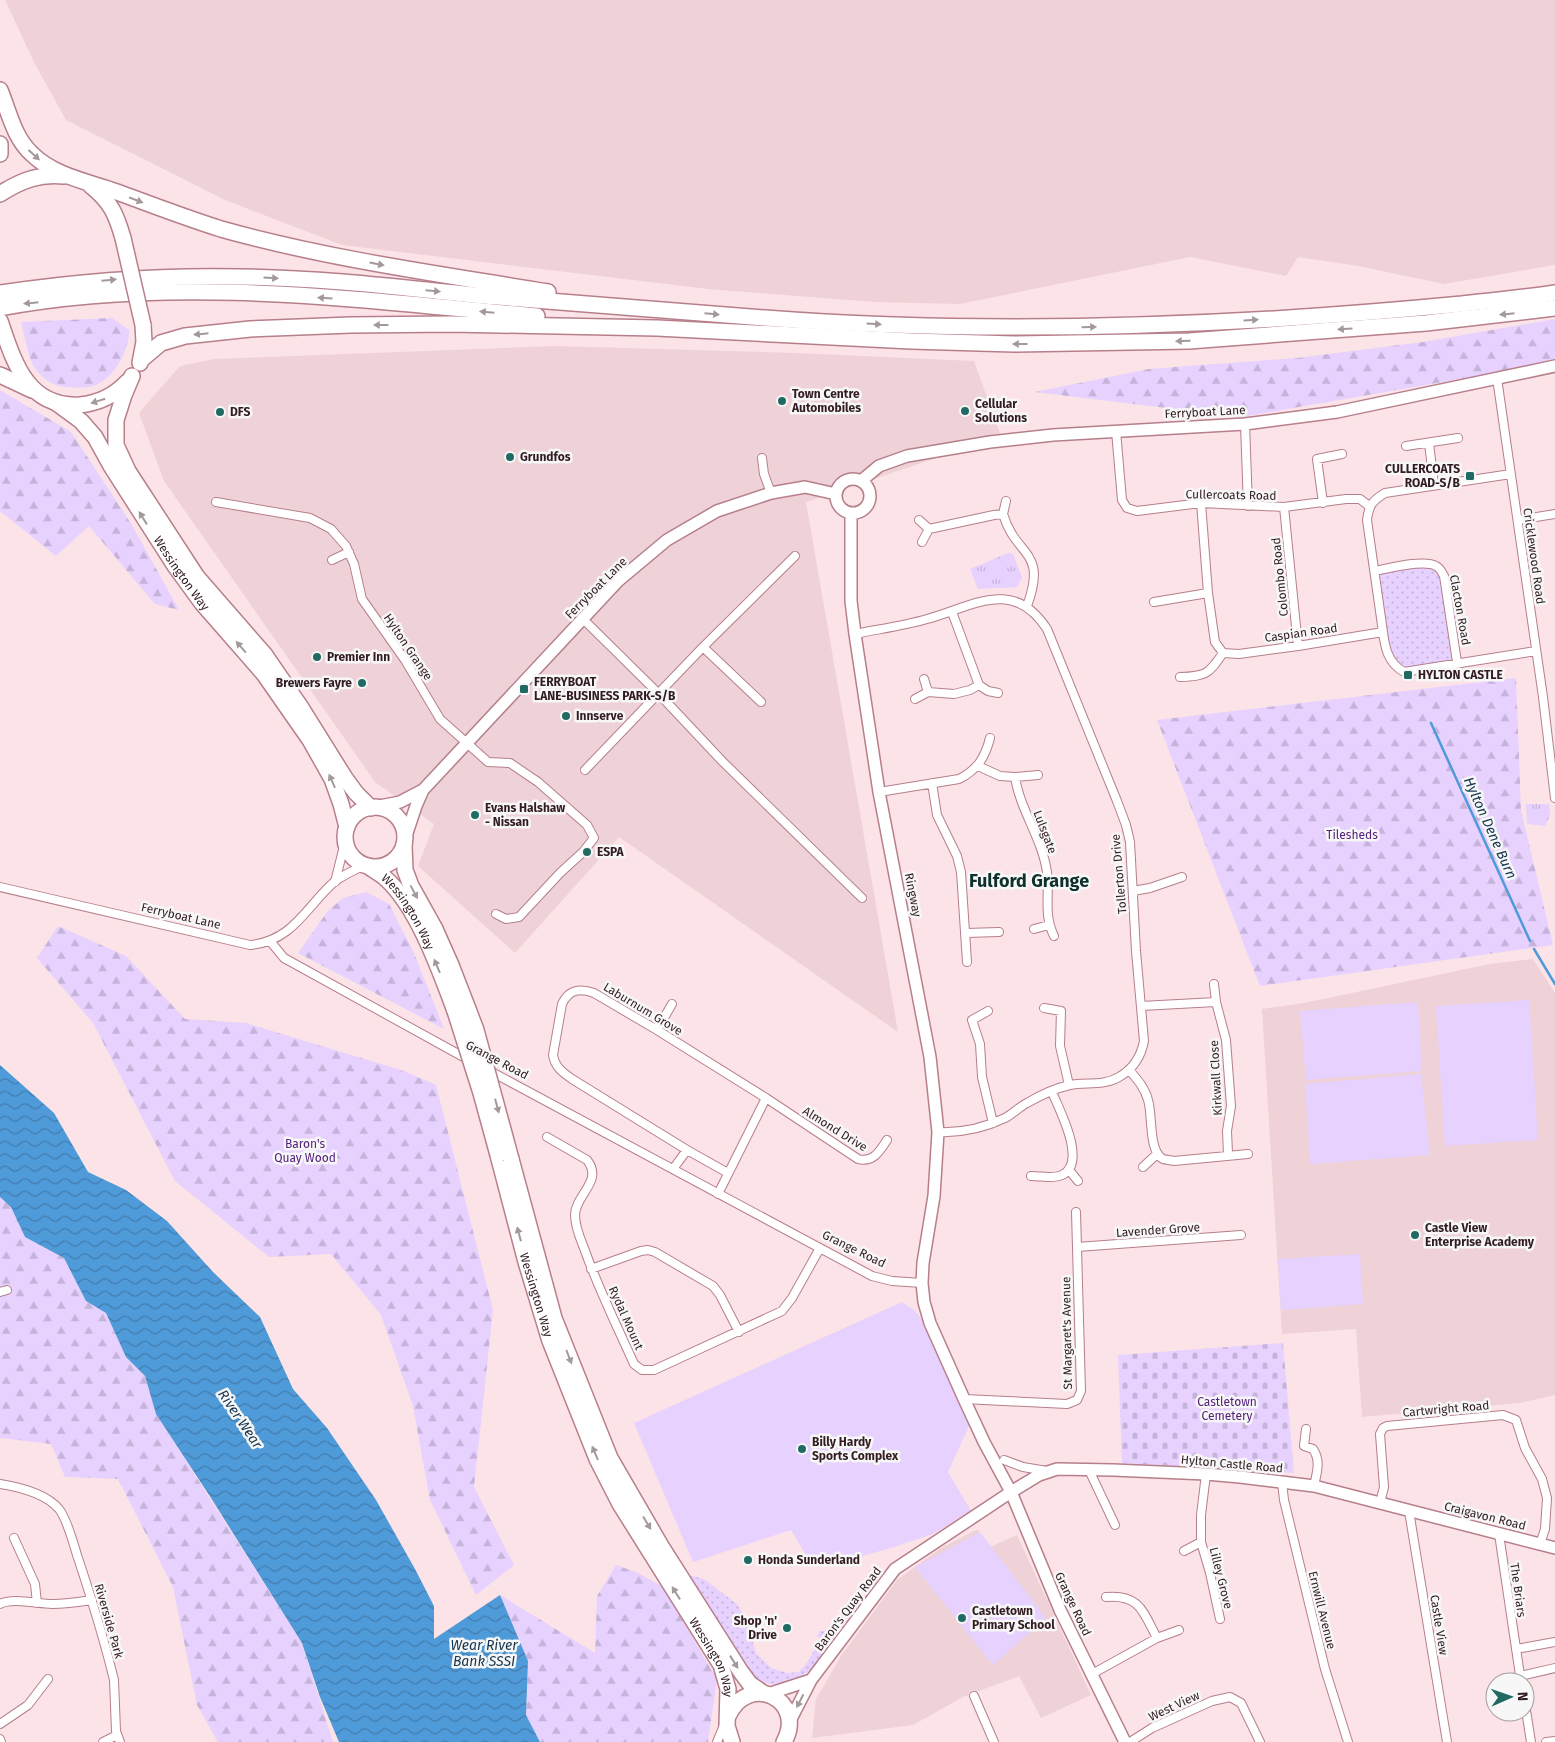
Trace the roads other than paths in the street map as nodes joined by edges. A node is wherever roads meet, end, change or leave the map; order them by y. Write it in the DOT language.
graph roads {
  1 [pos="0,90"];
  2 [pos="0,144"];
  3 [pos="0,154"];
  4 [pos="70,176"];
  5 [pos="90,185"];
  6 [pos="0,194"];
  7 [pos="0,293"];
  8 [pos="1555,293"];
  9 [pos="0,308"];
  10 [pos="1555,308"];
  11 [pos="663,310"];
  12 [pos="0,321"];
  13 [pos="658,328"];
  14 [pos="140,360"];
  15 [pos="1555,366"];
  16 [pos="0,375"];
  17 [pos="132,376"];
  18 [pos="1497,378"];
  19 [pos="35,392"];
  20 [pos="55,402"];
  21 [pos="1245,424"];
  22 [pos="1116,431"];
  23 [pos="1458,438"];
  24 [pos="1428,443"];
  25 [pos="1406,446"];
  26 [pos="1342,454"];
  27 [pos="762,458"];
  28 [pos="1511,474"];
  29 [pos="861,482"];
  30 [pos="1434,485"];
  31 [pos="772,492"];
  32 [pos="836,494"];
  33 [pos="1006,501"];
  34 [pos="216,502"];
  35 [pos="1202,503"];
  36 [pos="1324,503"];
  37 [pos="1248,506"];
  38 [pos="1369,506"];
  39 [pos="1284,507"];
  40 [pos="851,513"];
  41 [pos="1004,514"];
  42 [pos="1555,514"];
  43 [pos="919,520"];
  44 [pos="1518,520"];
  45 [pos="929,529"];
  46 [pos="922,542"];
  47 [pos="348,552"];
  48 [pos="795,556"];
  49 [pos="332,560"];
  50 [pos="1376,570"];
  51 [pos="1208,593"];
  52 [pos="1154,602"];
  53 [pos="1027,606"];
  54 [pos="952,612"];
  55 [pos="583,619"];
  56 [pos="1383,632"];
  57 [pos="855,634"];
  58 [pos="1298,646"];
  59 [pos="703,647"];
  60 [pos="1536,651"];
  61 [pos="1223,653"];
  62 [pos="1457,662"];
  63 [pos="1180,677"];
  64 [pos="924,680"];
  65 [pos="979,685"];
  66 [pos="928,692"];
  67 [pos="998,693"];
  68 [pos="660,694"];
  69 [pos="915,699"];
  70 [pos="761,702"];
  71 [pos="990,738"];
  72 [pos="468,742"];
  73 [pos="1553,763"];
  74 [pos="978,766"];
  75 [pos="585,770"];
  76 [pos="1038,775"];
  77 [pos="1015,777"];
  78 [pos="932,784"];
  79 [pos="423,790"];
  80 [pos="879,792"];
  81 [pos="1555,798"];
  82 [pos="373,808"];
  83 [pos="346,835"];
  84 [pos="404,842"];
  85 [pos="366,866"];
  86 [pos="1182,877"];
  87 [pos="335,882"];
  88 [pos="0,886"];
  89 [pos="1133,891"];
  90 [pos="862,898"];
  91 [pos="496,914"];
  92 [pos="1048,925"];
  93 [pos="1034,929"];
  94 [pos="999,932"];
  95 [pos="966,933"];
  96 [pos="1054,936"];
  97 [pos="270,941"];
  98 [pos="967,962"];
  99 [pos="1214,984"];
  100 [pos="1216,1002"];
  101 [pos="672,1004"];
  102 [pos="1141,1006"];
  103 [pos="1044,1008"];
  104 [pos="461,1010"];
  105 [pos="988,1011"];
  106 [pos="657,1030"];
  107 [pos="1129,1070"];
  108 [pos="1069,1085"];
  109 [pos="1052,1092"];
  110 [pos="766,1098"];
  111 [pos="994,1123"];
  112 [pos="938,1132"];
  113 [pos="547,1137"];
  114 [pos="887,1140"];
  115 [pos="687,1150"];
  116 [pos="1158,1154"];
  117 [pos="1228,1154"];
  118 [pos="1248,1154"];
  119 [pos="504,1157"];
  120 [pos="1143,1167"];
  121 [pos="673,1170"];
  122 [pos="1069,1170"];
  123 [pos="728,1173"];
  124 [pos="1031,1176"];
  125 [pos="1078,1180"];
  126 [pos="718,1194"];
  127 [pos="1076,1212"];
  128 [pos="1240,1235"];
  129 [pos="1077,1247"];
  130 [pos="820,1248"];
  131 [pos="591,1269"];
  132 [pos="922,1283"];
  133 [pos="739,1332"];
  134 [pos="964,1399"];
  135 [pos="1306,1429"];
  136 [pos="1004,1460"];
  137 [pos="1090,1470"];
  138 [pos="1049,1471"];
  139 [pos="1206,1474"];
  140 [pos="1282,1482"];
  141 [pos="0,1484"];
  142 [pos="1314,1486"];
  143 [pos="1011,1492"];
  144 [pos="1380,1503"];
  145 [pos="1409,1511"];
  146 [pos="1115,1526"];
  147 [pos="1499,1534"];
  148 [pos="14,1538"];
  149 [pos="1201,1542"];
  150 [pos="1540,1544"];
  151 [pos="1555,1548"];
  152 [pos="1184,1551"];
  153 [pos="1106,1597"];
  154 [pos="92,1600"];
  155 [pos="37,1603"];
  156 [pos="0,1604"];
  157 [pos="1220,1619"];
  158 [pos="1179,1630"];
  159 [pos="1157,1638"];
  160 [pos="1555,1642"];
  161 [pos="1516,1648"];
  162 [pos="1555,1668"];
  163 [pos="1520,1672"];
  164 [pos="1092,1674"];
  165 [pos="1535,1674"];
  166 [pos="48,1679"];
  167 [pos="811,1680"];
  168 [pos="766,1693"];
  169 [pos="974,1696"];
  170 [pos="727,1718"];
  171 [pos="1528,1722"];
  172 [pos="0,1724"];
  173 [pos="788,1735"];
  174 [pos="119,1738"];
  175 [pos="1555,1741"];
  176 [pos="102,1742"];
  177 [pos="717,1742"];
  178 [pos="732,1742"];
  179 [pos="994,1742"];
  180 [pos="1126,1742"];
  181 [pos="1130,1742"];
  182 [pos="1260,1742"];
  183 [pos="1348,1742"];
  184 [pos="1447,1742"];
  185 [pos="1532,1742"];
  186 [pos="1546,1742"];
  1 -- 4 [label="highway, one-way"];
  2 -- 3 [label="highway"];
  4 -- 5 [label="highway"];
  4 -- 6 [label="highway"];
  5 -- 11 [label="highway, one-way"];
  5 -- 14 [label="highway, bridge"];
  7 -- 11 [label="highway, one-way"];
  11 -- 8 [label="highway, one-way"];
  13 -- 9 [label="highway, one-way"];
  10 -- 13 [label="highway, one-way"];
  12 -- 19 [label="highway"];
  13 -- 14 [label="highway, one-way"];
  14 -- 17 [label="highway"];
  15 -- 18 [label="street, Ferryboat Lane"];
  16 -- 19 [label="highway"];
  17 -- 20 [label="highway, one-way"];
  17 -- 82 [label="highway, Wessington Way"];
  18 -- 21 [label="street, Ferryboat Lane"];
  18 -- 28 [label="street, Cricklewood Road"];
  19 -- 20 [label="highway"];
  83 -- 20 [label="highway, Wessington Way, one-way"];
  21 -- 22 [label="street, Ferryboat Lane"];
  21 -- 37 [label="street"];
  22 -- 29 [label="street, Ferryboat Lane"];
  22 -- 35 [label="street, Cullercoats Road"];
  23 -- 24 [label="street"];
  24 -- 25 [label="street"];
  24 -- 30 [label="street"];
  26 -- 36 [label="street"];
  27 -- 31 [label="street"];
  28 -- 30 [label="street"];
  28 -- 44 [label="street, Cricklewood Road"];
  29 -- 32 [label="street"];
  29 -- 40 [label="street"];
  30 -- 38 [label="street"];
  31 -- 32 [label="street, Ferryboat Lane"];
  31 -- 55 [label="street, Ferryboat Lane"];
  32 -- 40 [label="street"];
  33 -- 41 [label="street"];
  34 -- 47 [label="street, Hylton Grange"];
  35 -- 37 [label="street, Cullercoats Road"];
  35 -- 51 [label="street"];
  36 -- 38 [label="street, Cullercoats Road"];
  36 -- 39 [label="street, Cullercoats Road"];
  37 -- 39 [label="street, Cullercoats Road"];
  38 -- 50 [label="street, Clacton Road"];
  39 -- 58 [label="street, Colombo Road"];
  40 -- 57 [label="street, Ringway"];
  41 -- 45 [label="street"];
  41 -- 53 [label="street"];
  42 -- 44 [label="street"];
  43 -- 45 [label="street"];
  44 -- 60 [label="street, Cricklewood Road"];
  45 -- 46 [label="street"];
  47 -- 49 [label="street"];
  47 -- 72 [label="street, Hylton Grange"];
  48 -- 59 [label="street"];
  50 -- 56 [label="street, Clacton Road"];
  50 -- 62 [label="street, Clacton Road"];
  51 -- 52 [label="street"];
  51 -- 61 [label="street"];
  53 -- 54 [label="street"];
  53 -- 89 [label="street, Tollerton Drive"];
  54 -- 57 [label="street"];
  54 -- 65 [label="street"];
  55 -- 68 [label="street"];
  55 -- 72 [label="street, Ferryboat Lane"];
  56 -- 58 [label="street, Caspian Road"];
  56 -- 62 [label="street, Clacton Road"];
  57 -- 80 [label="street, Ringway"];
  58 -- 61 [label="street, Caspian Road"];
  59 -- 68 [label="street"];
  59 -- 70 [label="street"];
  60 -- 62 [label="street, Clacton Road"];
  60 -- 73 [label="street, Cricklewood Road"];
  61 -- 63 [label="street"];
  64 -- 66 [label="street"];
  65 -- 66 [label="street"];
  65 -- 67 [label="street"];
  66 -- 69 [label="street"];
  68 -- 75 [label="street"];
  68 -- 90 [label="street"];
  71 -- 74 [label="street"];
  72 -- 79 [label="street, Ferryboat Lane"];
  72 -- 91 [label="street, Hylton Grange"];
  73 -- 81 [label="street, Cricklewood Road"];
  74 -- 77 [label="street"];
  74 -- 78 [label="street"];
  76 -- 77 [label="street"];
  77 -- 92 [label="street, Lulsgate"];
  78 -- 80 [label="street"];
  78 -- 95 [label="street"];
  79 -- 82 [label="street, Ferryboat Lane"];
  79 -- 84 [label="street, Ferryboat Lane"];
  80 -- 112 [label="street, Ringway"];
  82 -- 83 [label="highway"];
  82 -- 84 [label="highway, Wessington Way"];
  83 -- 85 [label="highway, Wessington Way"];
  83 -- 87 [label="street, Ferryboat Lane"];
  84 -- 85 [label="highway, Wessington Way"];
  84 -- 104 [label="highway, Wessington Way, one-way"];
  85 -- 87 [label="street, Ferryboat Lane"];
  104 -- 85 [label="highway, Wessington Way, one-way"];
  86 -- 89 [label="street"];
  87 -- 97 [label="street, Ferryboat Lane"];
  88 -- 97 [label="street, Ferryboat Lane"];
  89 -- 102 [label="street, Tollerton Drive"];
  92 -- 93 [label="street"];
  92 -- 96 [label="street, Lulsgate"];
  94 -- 95 [label="street"];
  95 -- 98 [label="street"];
  97 -- 121 [label="street, Grange Road"];
  99 -- 100 [label="street, Kirkwall Close"];
  100 -- 102 [label="street"];
  100 -- 117 [label="street, Kirkwall Close"];
  101 -- 106 [label="street"];
  102 -- 107 [label="street, Tollerton Drive"];
  103 -- 108 [label="street"];
  104 -- 119 [label="highway, Wessington Way, bridge"];
  105 -- 111 [label="street"];
  106 -- 110 [label="street, Laburnum Grove"];
  106 -- 115 [label="street, Laburnum Grove"];
  107 -- 108 [label="street, Tollerton Drive"];
  107 -- 116 [label="street"];
  108 -- 109 [label="street, Tollerton Drive"];
  109 -- 111 [label="street, Tollerton Drive"];
  109 -- 122 [label="street"];
  110 -- 114 [label="street, Almond Drive"];
  110 -- 123 [label="street"];
  111 -- 112 [label="street, Tollerton Drive"];
  112 -- 132 [label="street, Ringway"];
  113 -- 131 [label="street, Rydal Mount"];
  115 -- 121 [label="street"];
  115 -- 123 [label="street, Laburnum Grove"];
  116 -- 117 [label="street"];
  116 -- 120 [label="street"];
  117 -- 118 [label="street"];
  119 -- 168 [label="highway, Wessington Way, one-way"];
  170 -- 119 [label="highway, Wessington Way, one-way"];
  121 -- 126 [label="street, Grange Road"];
  122 -- 124 [label="street"];
  122 -- 125 [label="street"];
  123 -- 126 [label="street"];
  126 -- 130 [label="street, Grange Road"];
  127 -- 129 [label="street, St Margaret's Avenue"];
  128 -- 129 [label="street, Lavender Grove"];
  129 -- 134 [label="street, St Margaret's Avenue"];
  130 -- 132 [label="street, Grange Road"];
  130 -- 133 [label="street, Rydal Mount"];
  131 -- 133 [label="street"];
  131 -- 133 [label="street, Rydal Mount"];
  132 -- 134 [label="street, Grange Road"];
  134 -- 143 [label="street, Grange Road"];
  135 -- 142 [label="street"];
  136 -- 138 [label="street, Hylton Castle Road"];
  137 -- 138 [label="street, Hylton Castle Road"];
  137 -- 139 [label="street, Hylton Castle Road"];
  137 -- 146 [label="street"];
  138 -- 143 [label="street, Hylton Castle Road"];
  139 -- 140 [label="street, Hylton Castle Road"];
  139 -- 149 [label="street, Lilley Grove"];
  140 -- 142 [label="street, Hylton Castle Road"];
  140 -- 183 [label="street, Ernwill Avenue"];
  141 -- 154 [label="street, Riverside Park"];
  142 -- 144 [label="street, Hylton Castle Road"];
  143 -- 164 [label="street, Grange Road"];
  143 -- 167 [label="street, Baron's Quay Road"];
  144 -- 145 [label="street, Hylton Castle Road"];
  144 -- 150 [label="street, Cartwright Road"];
  145 -- 147 [label="street, Craigavon Road"];
  145 -- 184 [label="street, Castle View"];
  147 -- 150 [label="street, Craigavon Road"];
  147 -- 161 [label="street, The Briars"];
  148 -- 155 [label="street"];
  149 -- 152 [label="street, Lilley Grove"];
  149 -- 157 [label="street, Lilley Grove"];
  150 -- 151 [label="street, Craigavon Road"];
  153 -- 159 [label="street"];
  154 -- 155 [label="street"];
  154 -- 174 [label="street, Riverside Park"];
  155 -- 156 [label="street"];
  158 -- 159 [label="street"];
  159 -- 164 [label="street"];
  160 -- 161 [label="street"];
  161 -- 163 [label="street, The Briars"];
  162 -- 165 [label="street, The Briars"];
  164 -- 180 [label="street, Grange Road"];
  166 -- 172 [label="street"];
  167 -- 168 [label="street"];
  167 -- 173 [label="street, Baron's Quay Road, one-way"];
  168 -- 170 [label="highway, Wessington Way"];
  168 -- 173 [label="highway, Wessington Way"];
  169 -- 179 [label="street"];
  170 -- 177 [label="street"];
  170 -- 178 [label="highway, Wessington Way"];
  171 -- 185 [label="street"];
  174 -- 176 [label="street"];
  175 -- 186 [label="street"];
  181 -- 182 [label="street, West View"];
}
